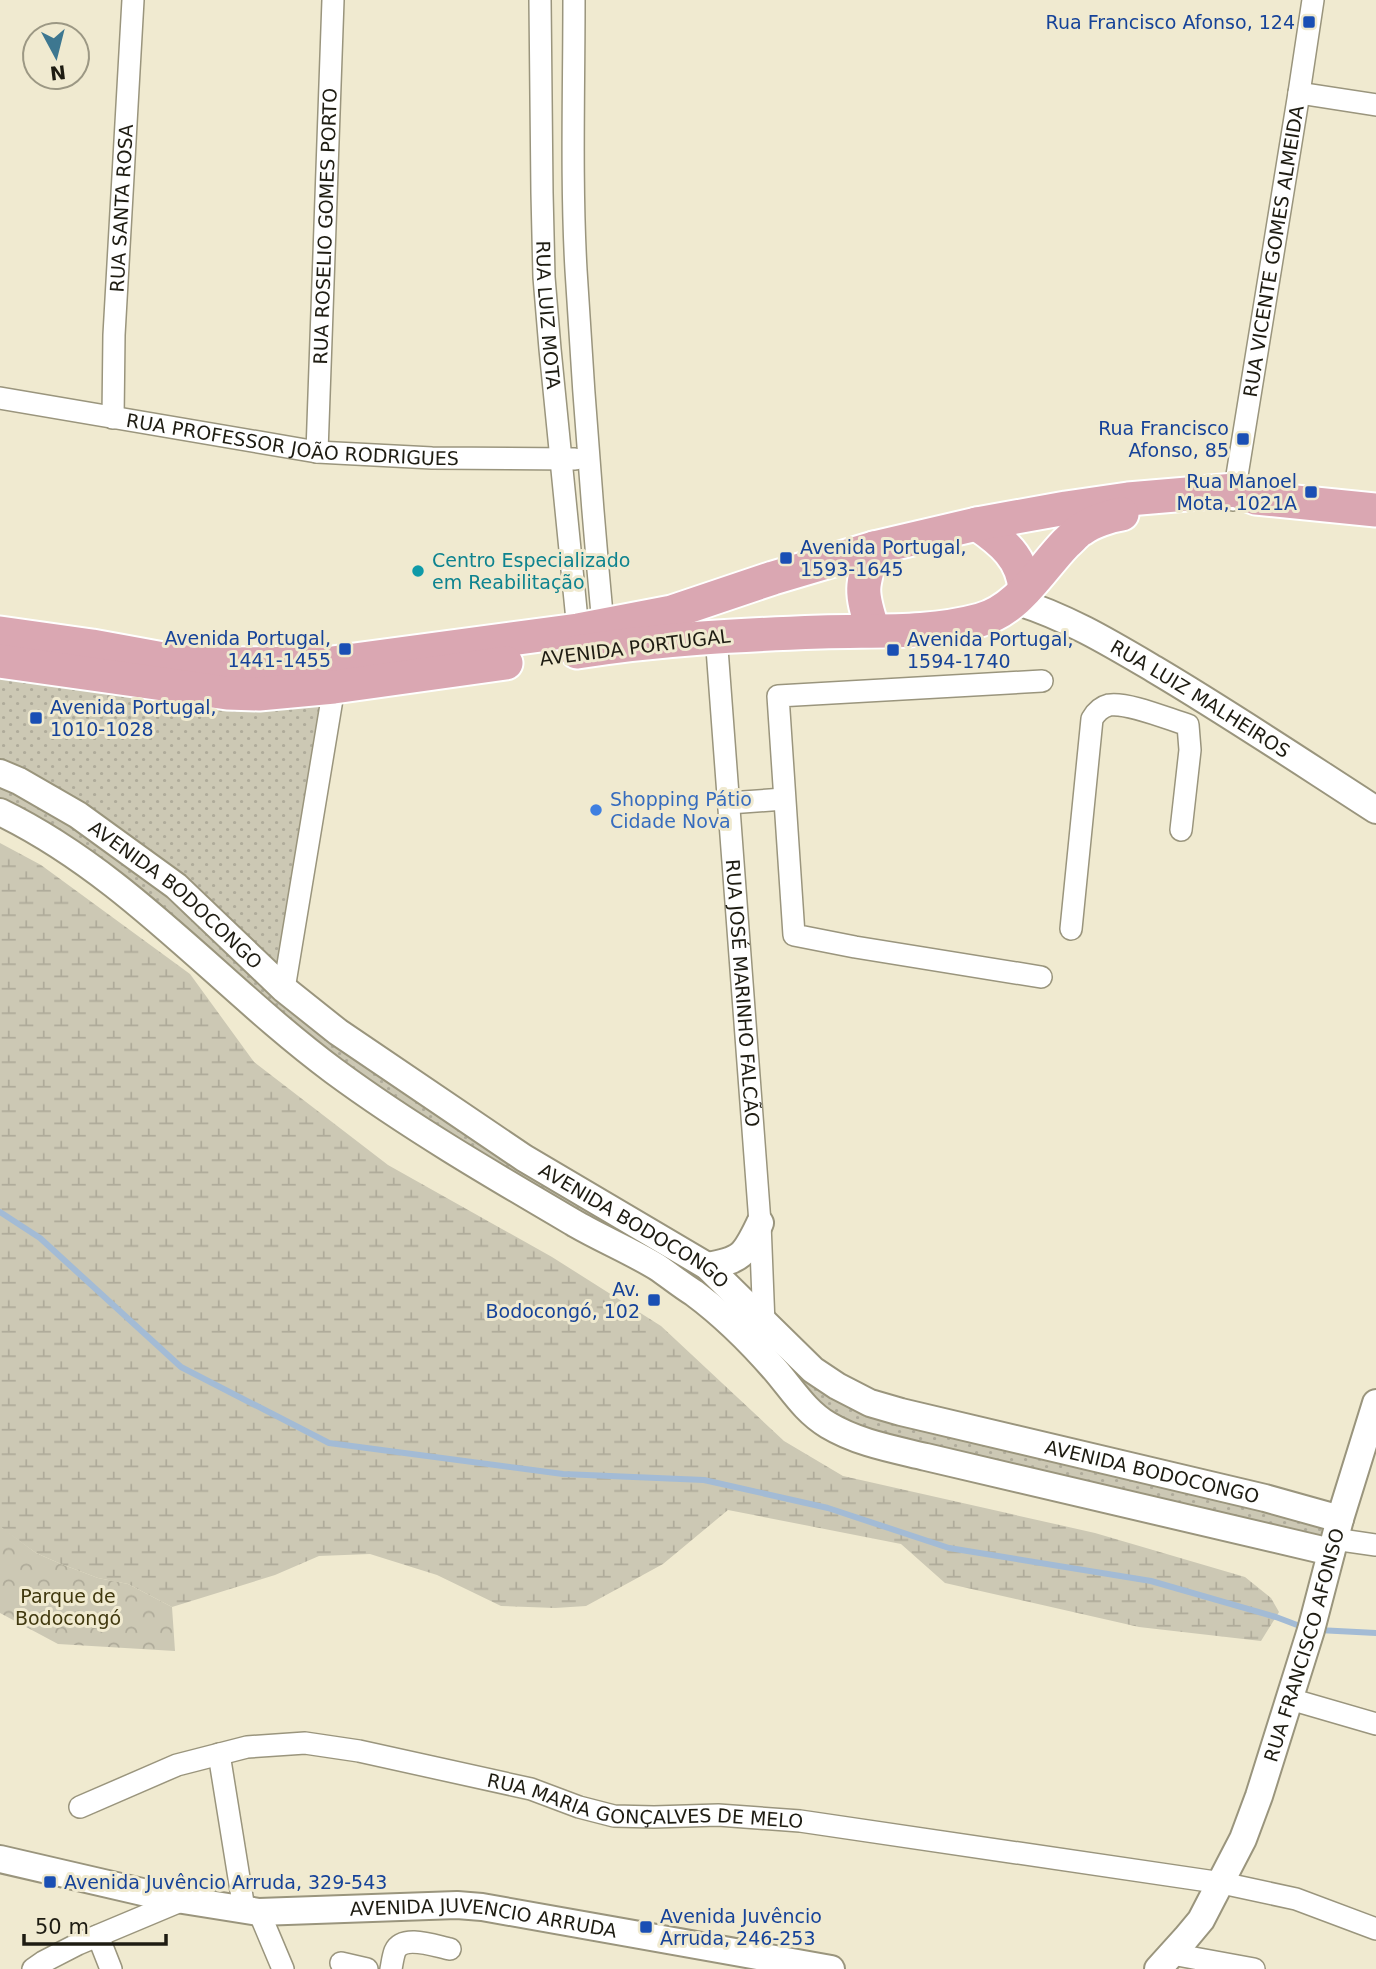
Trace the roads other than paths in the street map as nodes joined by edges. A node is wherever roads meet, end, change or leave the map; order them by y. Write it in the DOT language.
graph roads {
  1 [pos="133,0"];
  2 [pos="333,0"];
  3 [pos="540,0"];
  4 [pos="574,0"];
  5 [pos="1313,0"];
  6 [pos="1299,93"];
  7 [pos="1376,105"];
  8 [pos="0,398"];
  9 [pos="113,418"];
  10 [pos="317,452"];
  11 [pos="587,458"];
  12 [pos="561,459"];
  13 [pos="1241,497"];
  14 [pos="1376,510"];
  15 [pos="977,524"];
  16 [pos="874,548"];
  17 [pos="1020,596"];
  18 [pos="591,627"];
  19 [pos="873,630"];
  20 [pos="0,633"];
  21 [pos="716,635"];
  22 [pos="0,661"];
  23 [pos="1042,681"];
  24 [pos="334,687"];
  25 [pos="1195,693"];
  26 [pos="1188,725"];
  27 [pos="0,773"];
  28 [pos="784,799"];
  29 [pos="729,803"];
  30 [pos="1376,810"];
  31 [pos="0,811"];
  32 [pos="1181,830"];
  33 [pos="1071,929"];
  34 [pos="1041,976"];
  35 [pos="284,989"];
  36 [pos="760,1223"];
  37 [pos="707,1266"];
  38 [pos="764,1324"];
  39 [pos="1376,1403"];
  40 [pos="1335,1537"];
  41 [pos="1376,1545"];
  42 [pos="1290,1699"];
  43 [pos="1376,1724"];
  44 [pos="219,1754"];
  45 [pos="80,1807"];
  46 [pos="0,1859"];
  47 [pos="1222,1883"];
  48 [pos="183,1900"];
  49 [pos="251,1911"];
  50 [pos="1376,1929"];
  51 [pos="98,1936"];
  52 [pos="450,1950"];
  53 [pos="341,1963"];
  54 [pos="1163,1965"];
  55 [pos="33,1969"];
  56 [pos="111,1969"];
  57 [pos="283,1969"];
  58 [pos="367,1969"];
  59 [pos="391,1969"];
  60 [pos="831,1969"];
  61 [pos="1254,1969"];
  1 -- 9 [label="street, RUA SANTA ROSA"];
  2 -- 10 [label="street, RUA ROSELIO GOMES PORTO"];
  3 -- 12 [label="street, RUA LUIZ MOTA"];
  4 -- 11 [label="street, RUA LUIZ MOTA"];
  5 -- 6 [label="street, RUA VICENTE GOMES ALMEIDA"];
  6 -- 7 [label="street"];
  6 -- 13 [label="street, RUA VICENTE GOMES ALMEIDA"];
  8 -- 9 [label="street, RUA PROFESSOR JOÃO RODRIGUES"];
  9 -- 10 [label="street, RUA PROFESSOR JOÃO RODRIGUES"];
  10 -- 12 [label="street, RUA PROFESSOR JOÃO RODRIGUES"];
  11 -- 12 [label="street, RUA PROFESSOR JOÃO RODRIGUES"];
  11 -- 18 [label="street, RUA LUIZ MOTA"];
  12 -- 18 [label="street, RUA LUIZ MOTA"];
  13 -- 14 [label="main road"];
  13 -- 15 [label="main road, AVENIDA PORTUGAL"];
  13 -- 17 [label="main road, AVENIDA PORTUGAL"];
  15 -- 16 [label="main road, AVENIDA PORTUGAL"];
  15 -- 17 [label="main road"];
  16 -- 18 [label="main road, AVENIDA PORTUGAL"];
  16 -- 19 [label="main road"];
  17 -- 19 [label="main road, AVENIDA PORTUGAL"];
  17 -- 25 [label="street, RUA LUIZ MALHEIROS"];
  18 -- 20 [label="main road, AVENIDA PORTUGAL"];
  19 -- 21 [label="main road, AVENIDA PORTUGAL"];
  21 -- 24 [label="main road, AVENIDA PORTUGAL"];
  21 -- 29 [label="street, RUA JOSÉ MARINHO FALCÃO"];
  22 -- 24 [label="main road, AVENIDA PORTUGAL"];
  23 -- 28 [label="street"];
  24 -- 35 [label="street"];
  25 -- 26 [label="street"];
  25 -- 30 [label="street, RUA LUIZ MALHEIROS"];
  26 -- 32 [label="street"];
  26 -- 33 [label="street"];
  27 -- 35 [label="street, AVENIDA BODOCONGO"];
  28 -- 29 [label="street"];
  28 -- 34 [label="street"];
  29 -- 36 [label="street, RUA JOSÉ MARINHO FALCÃO"];
  31 -- 40 [label="street, AVENIDA BODOCONGO"];
  35 -- 37 [label="street, AVENIDA BODOCONGO"];
  36 -- 37 [label="street"];
  36 -- 38 [label="street, RUA JOSÉ MARINHO FALCÃO"];
  37 -- 38 [label="street, AVENIDA BODOCONGO"];
  38 -- 40 [label="street, AVENIDA BODOCONGO"];
  39 -- 40 [label="street, RUA FRANCISCO AFONSO"];
  40 -- 41 [label="street, AVENIDA BODOCONGO"];
  40 -- 42 [label="street, RUA FRANCISCO AFONSO"];
  42 -- 43 [label="street"];
  42 -- 47 [label="street, RUA FRANCISCO AFONSO"];
  44 -- 45 [label="street, RUA MARIA GONÇALVES DE MELO"];
  44 -- 47 [label="street, RUA MARIA GONÇALVES DE MELO"];
  44 -- 49 [label="street"];
  46 -- 48 [label="street, AVENIDA JUVENCIO ARRUDA"];
  47 -- 50 [label="street, RUA MARIA GONÇALVES DE MELO"];
  47 -- 54 [label="street, RUA FRANCISCO AFONSO"];
  48 -- 49 [label="street, AVENIDA JUVENCIO ARRUDA"];
  48 -- 51 [label="street"];
  49 -- 57 [label="street"];
  49 -- 60 [label="street, AVENIDA JUVENCIO ARRUDA"];
  51 -- 55 [label="street"];
  51 -- 56 [label="street"];
  52 -- 59 [label="street"];
  53 -- 58 [label="street"];
  54 -- 61 [label="street"];
}
